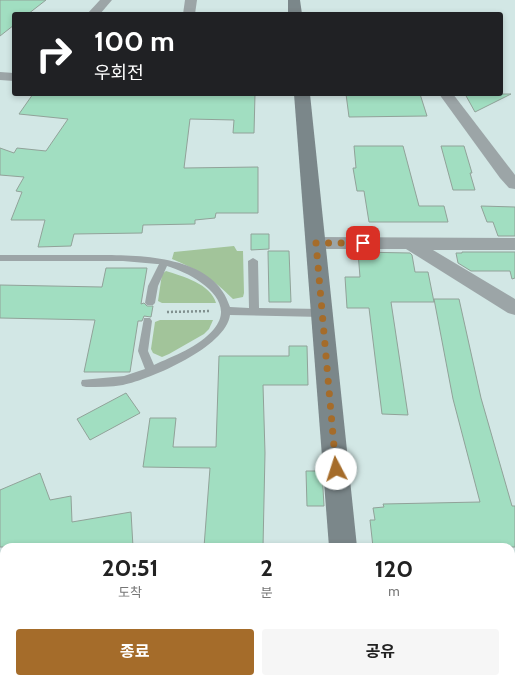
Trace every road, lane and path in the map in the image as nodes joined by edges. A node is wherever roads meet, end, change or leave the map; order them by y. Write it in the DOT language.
graph roads {
  1 [pos="106,0"];
  2 [pos="191,0"];
  3 [pos="294,0"];
  4 [pos="95,12"];
  5 [pos="189,12"];
  6 [pos="295,12"];
  7 [pos="0,76"];
  8 [pos="12,77"];
  9 [pos="302,96"];
  10 [pos="447,96"];
  11 [pos="515,184"];
  12 [pos="316,243"];
  13 [pos="409,243"];
  14 [pos="515,244"];
  15 [pos="0,258"];
  16 [pos="252,261"];
  17 [pos="164,262"];
  18 [pos="150,303"];
  19 [pos="515,308"];
  20 [pos="212,311"];
  21 [pos="226,311"];
  22 [pos="167,312"];
  23 [pos="254,312"];
  24 [pos="322,313"];
  25 [pos="147,321"];
  26 [pos="151,372"];
  27 [pos="86,383"];
  28 [pos="343,543"];
  1 -- 4 [label="street"];
  2 -- 5 [label="street"];
  3 -- 6 [label="main road"];
  7 -- 8 [label="street"];
  9 -- 12 [label="main road"];
  10 -- 11 [label="street"];
  12 -- 13 [label="street"];
  12 -- 24 [label="main road"];
  13 -- 14 [label="street"];
  13 -- 19 [label="street"];
  15 -- 17 [label="lane"];
  16 -- 23 [label="lane"];
  17 -- 18 [label="lane"];
  17 -- 21 [label="lane"];
  20 -- 22 [label="path"];
  21 -- 23 [label="lane"];
  21 -- 26 [label="lane"];
  23 -- 24 [label="lane"];
  24 -- 28 [label="main road"];
  25 -- 26 [label="lane"];
  26 -- 27 [label="lane"];
}
